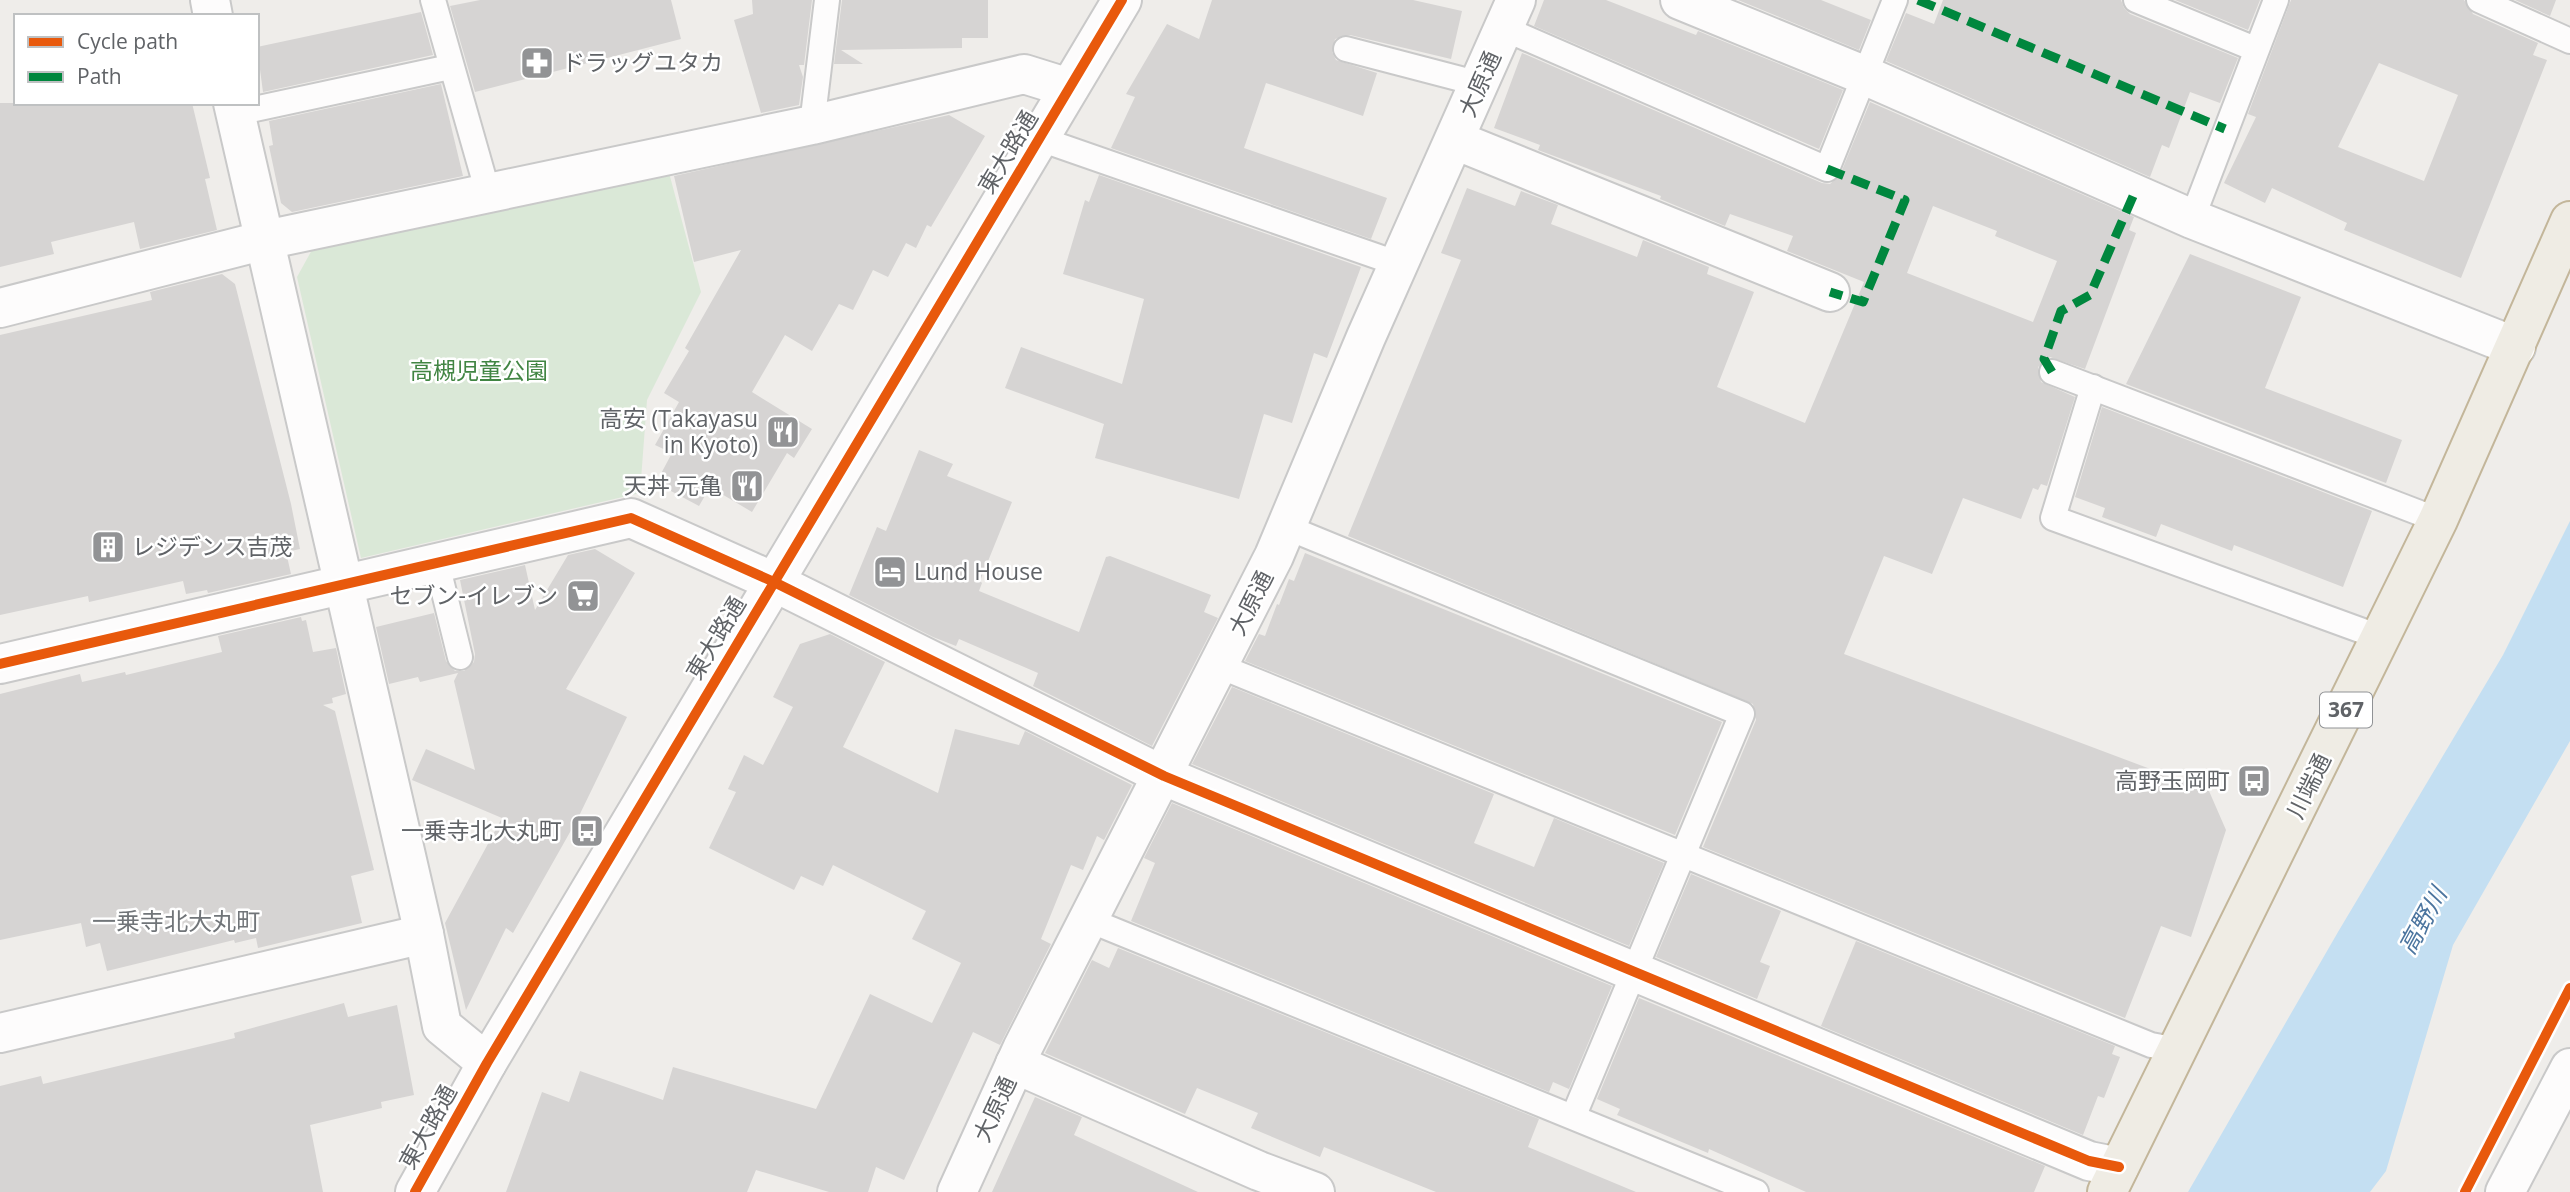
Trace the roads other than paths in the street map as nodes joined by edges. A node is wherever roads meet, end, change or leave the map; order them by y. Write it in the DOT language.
graph roads {
  1 [pos="433,0"];
  2 [pos="827,0"];
  3 [pos="1122,0"];
  4 [pos="1680,0"];
  5 [pos="1895,0"];
  6 [pos="2136,0"];
  7 [pos="2276,0"];
  8 [pos="2479,0"];
  9 [pos="1511,15"];
  10 [pos="2569,39"];
  11 [pos="1346,49"];
  12 [pos="2255,49"];
  13 [pos="450,67"];
  14 [pos="1866,76"];
  15 [pos="1480,84"];
  16 [pos="1069,88"];
  17 [pos="259,103"];
  18 [pos="234,108"];
  19 [pos="812,125"];
  20 [pos="1040,139"];
  21 [pos="1455,139"];
  22 [pos="488,193"];
  23 [pos="2192,219"];
  24 [pos="2570,221"];
  25 [pos="265,240"];
  26 [pos="1399,264"];
  27 [pos="1830,292"];
  28 [pos="0,308"];
  29 [pos="2516,347"];
  30 [pos="2052,372"];
  31 [pos="2093,387"];
  32 [pos="2438,520"];
  33 [pos="1286,527"];
  34 [pos="438,564"];
  35 [pos="775,582"];
  36 [pos="344,586"];
  37 [pos="2382,638"];
  38 [pos="460,657"];
  39 [pos="0,664"];
  40 [pos="1219,666"];
  41 [pos="1164,776"];
  42 [pos="1683,855"];
  43 [pos="1089,919"];
  44 [pos="424,934"];
  45 [pos="1634,974"];
  46 [pos="0,1033"];
  47 [pos="2178,1050"];
  48 [pos="487,1063"];
  49 [pos="1015,1064"];
  50 [pos="2570,1068"];
  51 [pos="1574,1115"];
  52 [pos="2113,1180"];
  53 [pos="1255,1182"];
  54 [pos="415,1192"];
  55 [pos="957,1192"];
  56 [pos="1315,1192"];
  57 [pos="1756,1192"];
  58 [pos="2505,1192"];
  1 -- 13 [label="lane"];
  2 -- 19 [label="lane"];
  3 -- 16 [label="street, 東大路通"];
  4 -- 14 [label="street"];
  5 -- 14 [label="lane"];
  6 -- 12 [label="lane"];
  7 -- 12 [label="lane"];
  8 -- 10 [label="lane"];
  9 -- 14 [label="lane"];
  9 -- 15 [label="street, 大原通"];
  11 -- 15 [label="lane"];
  12 -- 23 [label="lane"];
  13 -- 17 [label="lane"];
  13 -- 22 [label="lane"];
  14 -- 23 [label="street"];
  15 -- 21 [label="street, 大原通"];
  16 -- 19 [label="street"];
  16 -- 20 [label="street, 東大路通"];
  18 -- 25 [label="street"];
  19 -- 22 [label="street"];
  20 -- 26 [label="lane"];
  20 -- 35 [label="street, 東大路通"];
  21 -- 26 [label="street, 大原通"];
  21 -- 27 [label="street"];
  22 -- 25 [label="street"];
  23 -- 29 [label="street"];
  24 -- 29 [label="highway, 川端通 / 367"];
  25 -- 28 [label="street"];
  25 -- 36 [label="street"];
  26 -- 33 [label="street, 大原通"];
  29 -- 32 [label="highway, 川端通 / 367"];
  30 -- 31 [label="lane"];
  31 -- 32 [label="lane"];
  31 -- 37 [label="lane"];
  32 -- 37 [label="highway, 川端通 / 367"];
  33 -- 40 [label="street, 大原通"];
  33 -- 42 [label="lane"];
  34 -- 35 [label="street"];
  34 -- 36 [label="street"];
  34 -- 38 [label="lane"];
  35 -- 41 [label="street"];
  35 -- 48 [label="street, 東大路通"];
  36 -- 39 [label="street"];
  36 -- 44 [label="street"];
  37 -- 47 [label="highway, 川端通 / 367"];
  40 -- 41 [label="street, 大原通"];
  40 -- 42 [label="lane"];
  41 -- 43 [label="street, 大原通"];
  41 -- 45 [label="street"];
  42 -- 45 [label="lane"];
  42 -- 47 [label="lane"];
  43 -- 49 [label="street, 大原通"];
  43 -- 51 [label="lane"];
  44 -- 46 [label="street"];
  44 -- 48 [label="street"];
  45 -- 51 [label="lane"];
  45 -- 52 [label="street"];
  47 -- 52 [label="highway, 川端通 / 367"];
  48 -- 54 [label="street, 東大路通"];
  49 -- 53 [label="street"];
  49 -- 55 [label="street, 大原通"];
  50 -- 58 [label="street"];
  51 -- 57 [label="lane"];
  53 -- 56 [label="street"];
}
